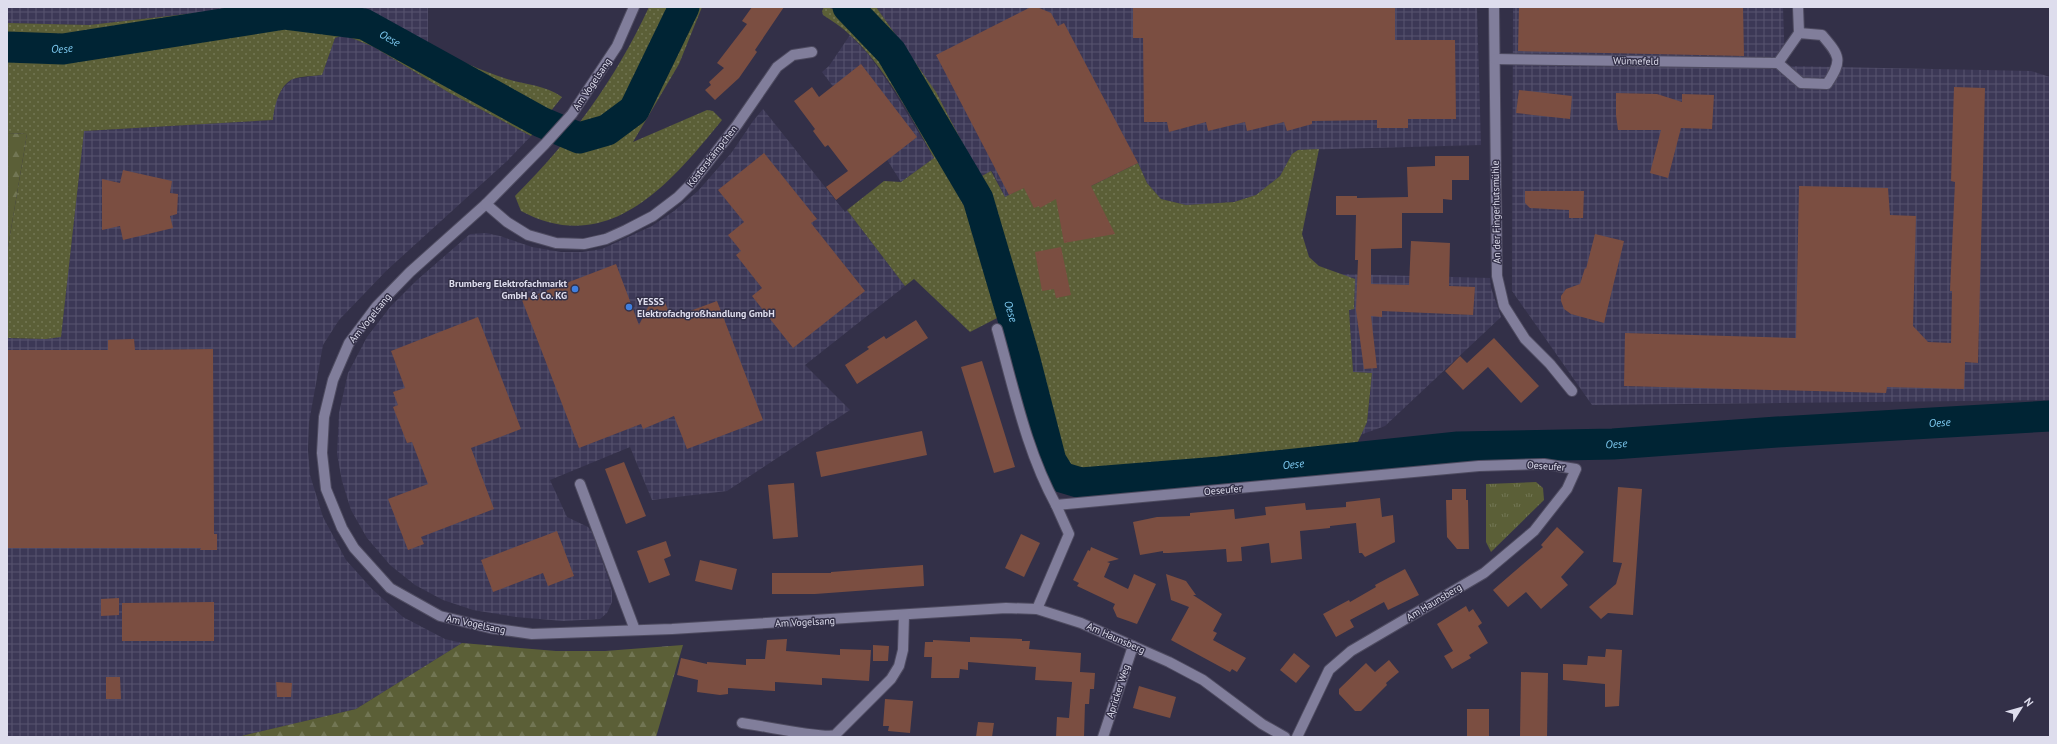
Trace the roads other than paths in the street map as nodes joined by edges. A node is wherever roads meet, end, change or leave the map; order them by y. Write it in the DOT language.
graph roads {
  1 [pos="634,7"];
  2 [pos="1494,7"];
  3 [pos="1798,7"];
  4 [pos="1798,33"];
  5 [pos="812,52"];
  6 [pos="1494,59"];
  7 [pos="1778,63"];
  8 [pos="486,204"];
  9 [pos="997,329"];
  10 [pos="1572,392"];
  11 [pos="1576,469"];
  12 [pos="580,484"];
  13 [pos="1056,505"];
  14 [pos="1037,609"];
  15 [pos="904,615"];
  16 [pos="635,630"];
  17 [pos="1133,646"];
  18 [pos="742,722"];
  19 [pos="836,736"];
  20 [pos="1103,737"];
  21 [pos="1285,737"];
  22 [pos="1297,737"];
  1 -- 8 [label="street, Am Vogelsang"];
  2 -- 6 [label="street, An der Fingerhutsmühle"];
  3 -- 4 [label="street"];
  4 -- 7 [label="street"];
  4 -- 7 [label="street"];
  5 -- 8 [label="street, Kösterskämpchen"];
  6 -- 7 [label="street, Wünnefeld"];
  6 -- 10 [label="street, An der Fingerhutsmühle"];
  8 -- 16 [label="street, Am Vogelsang"];
  9 -- 13 [label="street"];
  11 -- 13 [label="street, Oeseufer"];
  11 -- 22 [label="street, Am Haunsberg"];
  12 -- 16 [label="street"];
  13 -- 14 [label="street"];
  14 -- 15 [label="street, Am Vogelsang"];
  14 -- 17 [label="street, Am Haunsberg"];
  15 -- 16 [label="street, Am Vogelsang"];
  15 -- 19 [label="street"];
  17 -- 20 [label="street, Apricker Weg"];
  17 -- 21 [label="street, Am Haunsberg"];
  18 -- 19 [label="street"];
}
